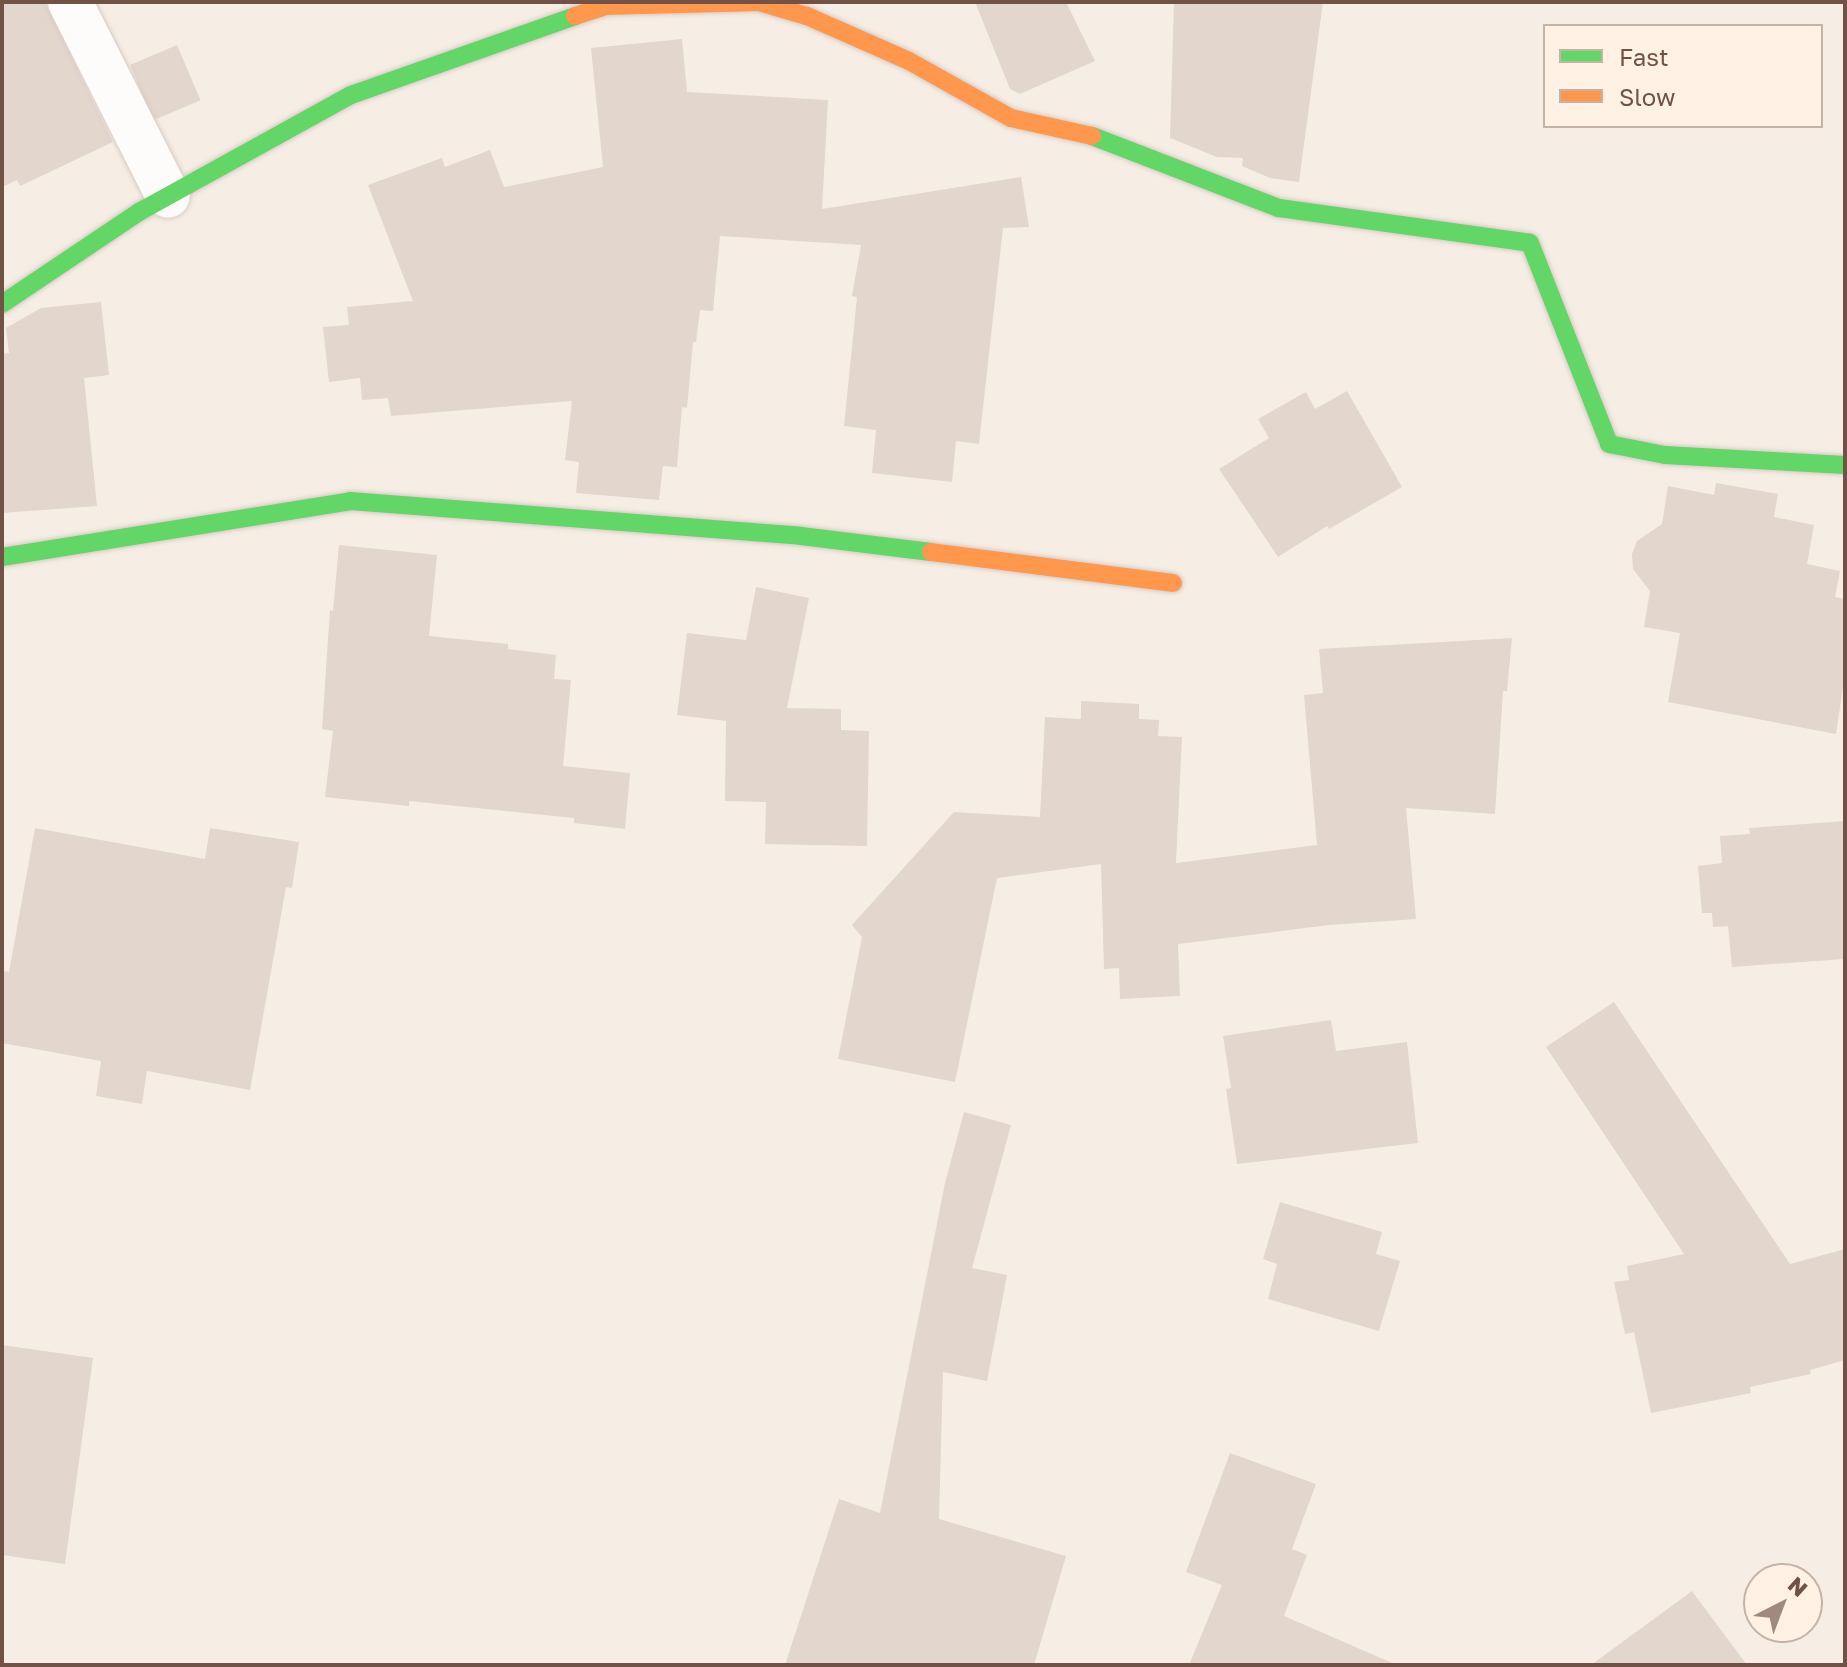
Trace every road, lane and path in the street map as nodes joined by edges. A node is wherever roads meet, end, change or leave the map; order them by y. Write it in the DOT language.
graph roads {
  1 [pos="70,2"];
  2 [pos="759,2"];
  3 [pos="168,196"];
  4 [pos="2,304"];
  5 [pos="1845,465"];
  6 [pos="2,557"];
  7 [pos="1173,583"];
  1 -- 3 [label="street"];
  2 -- 3 [label="street"];
  2 -- 5 [label="street"];
  3 -- 4 [label="street"];
  6 -- 7 [label="street"];
}
